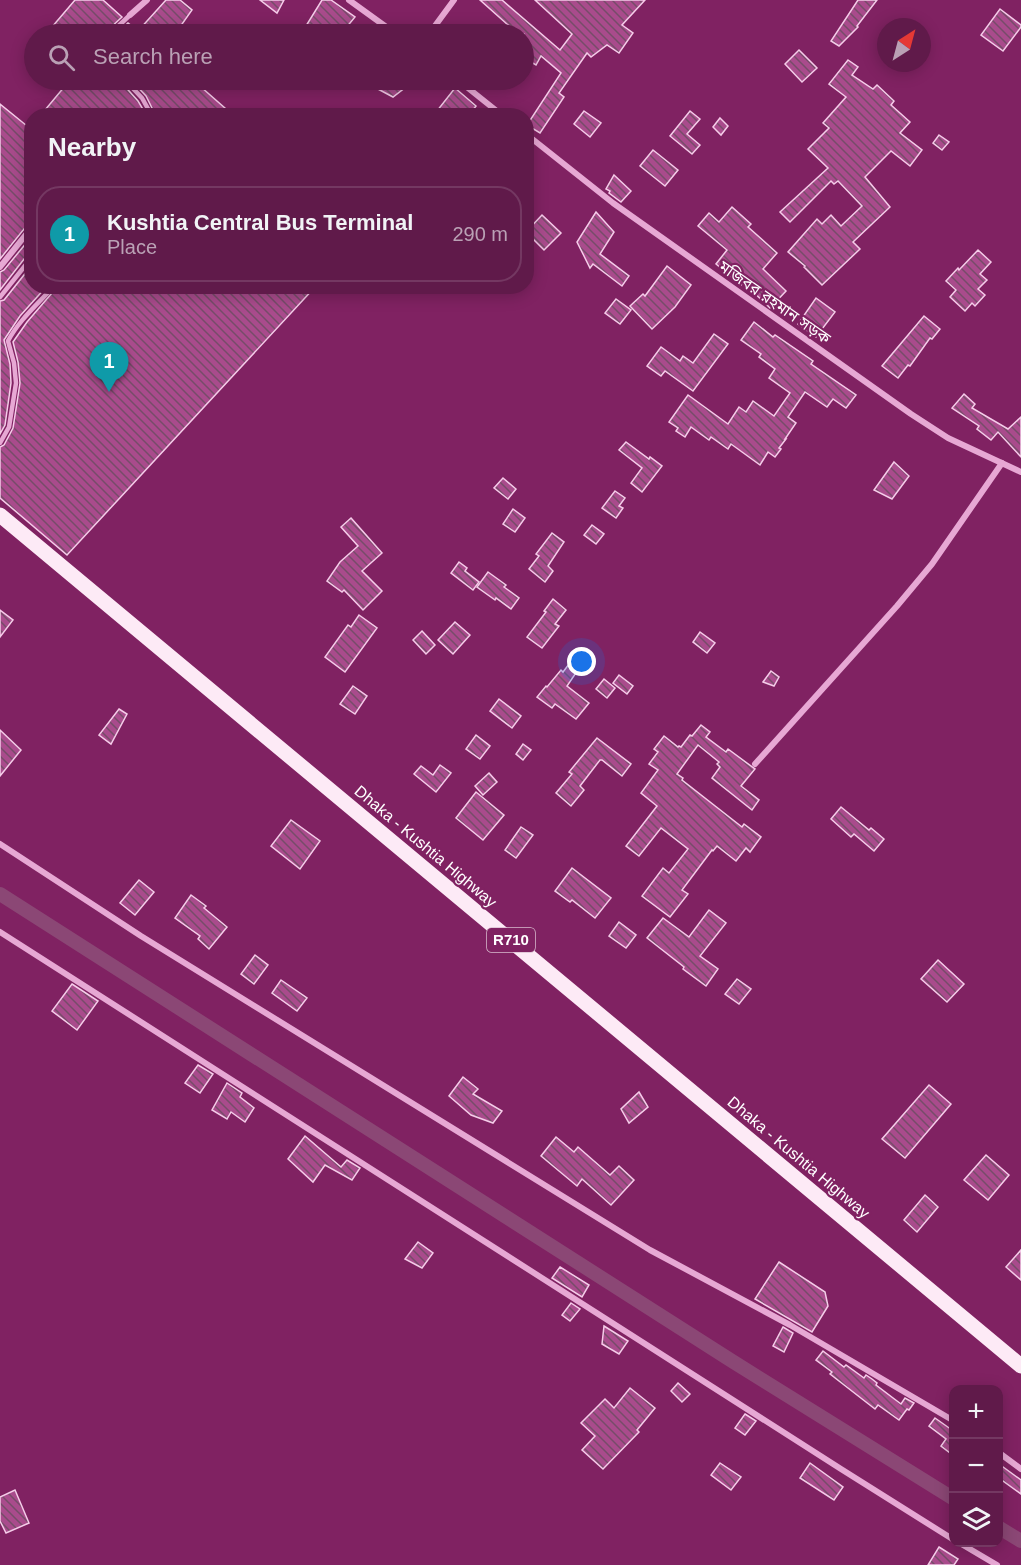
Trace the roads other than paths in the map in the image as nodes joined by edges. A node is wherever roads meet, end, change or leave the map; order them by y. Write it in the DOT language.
graph roads {
  1 [pos="147,0"];
  2 [pos="349,0"];
  3 [pos="454,0"];
  4 [pos="130,15"];
  5 [pos="121,24"];
  6 [pos="382,24"];
  7 [pos="436,24"];
  8 [pos="134,90"];
  9 [pos="470,90"];
  10 [pos="148,108"];
  11 [pos="493,108"];
  12 [pos="534,141"];
  13 [pos="24,237"];
  14 [pos="0,267"];
  15 [pos="24,267"];
  16 [pos="46,294"];
  17 [pos="0,297"];
  18 [pos="0,443"];
  19 [pos="1002,463"];
  20 [pos="1020,470"];
  21 [pos="0,515"];
  22 [pos="755,764"];
  23 [pos="0,844"];
  24 [pos="0,932"];
  25 [pos="1021,1366"];
  26 [pos="949,1418"];
  27 [pos="1003,1455"];
  28 [pos="1021,1469"];
  29 [pos="949,1536"];
  30 [pos="966,1547"];
  31 [pos="997,1565"];
  1 -- 4 [label="street"];
  2 -- 6 [label="street"];
  3 -- 7 [label="street"];
  4 -- 5 [label="lane"];
  8 -- 10 [label="lane"];
  9 -- 11 [label="street"];
  12 -- 19 [label="street, মজিবর রহমান সড়ক"];
  13 -- 14 [label="street"];
  15 -- 17 [label="lane"];
  16 -- 18 [label="lane"];
  19 -- 20 [label="street, মজিবর রহমান সড়ক"];
  19 -- 22 [label="street"];
  21 -- 25 [label="main road, Dhaka - Kushtia Highway / R710"];
  23 -- 26 [label="street"];
  24 -- 29 [label="street"];
  27 -- 28 [label="street"];
  30 -- 31 [label="street"];
}
